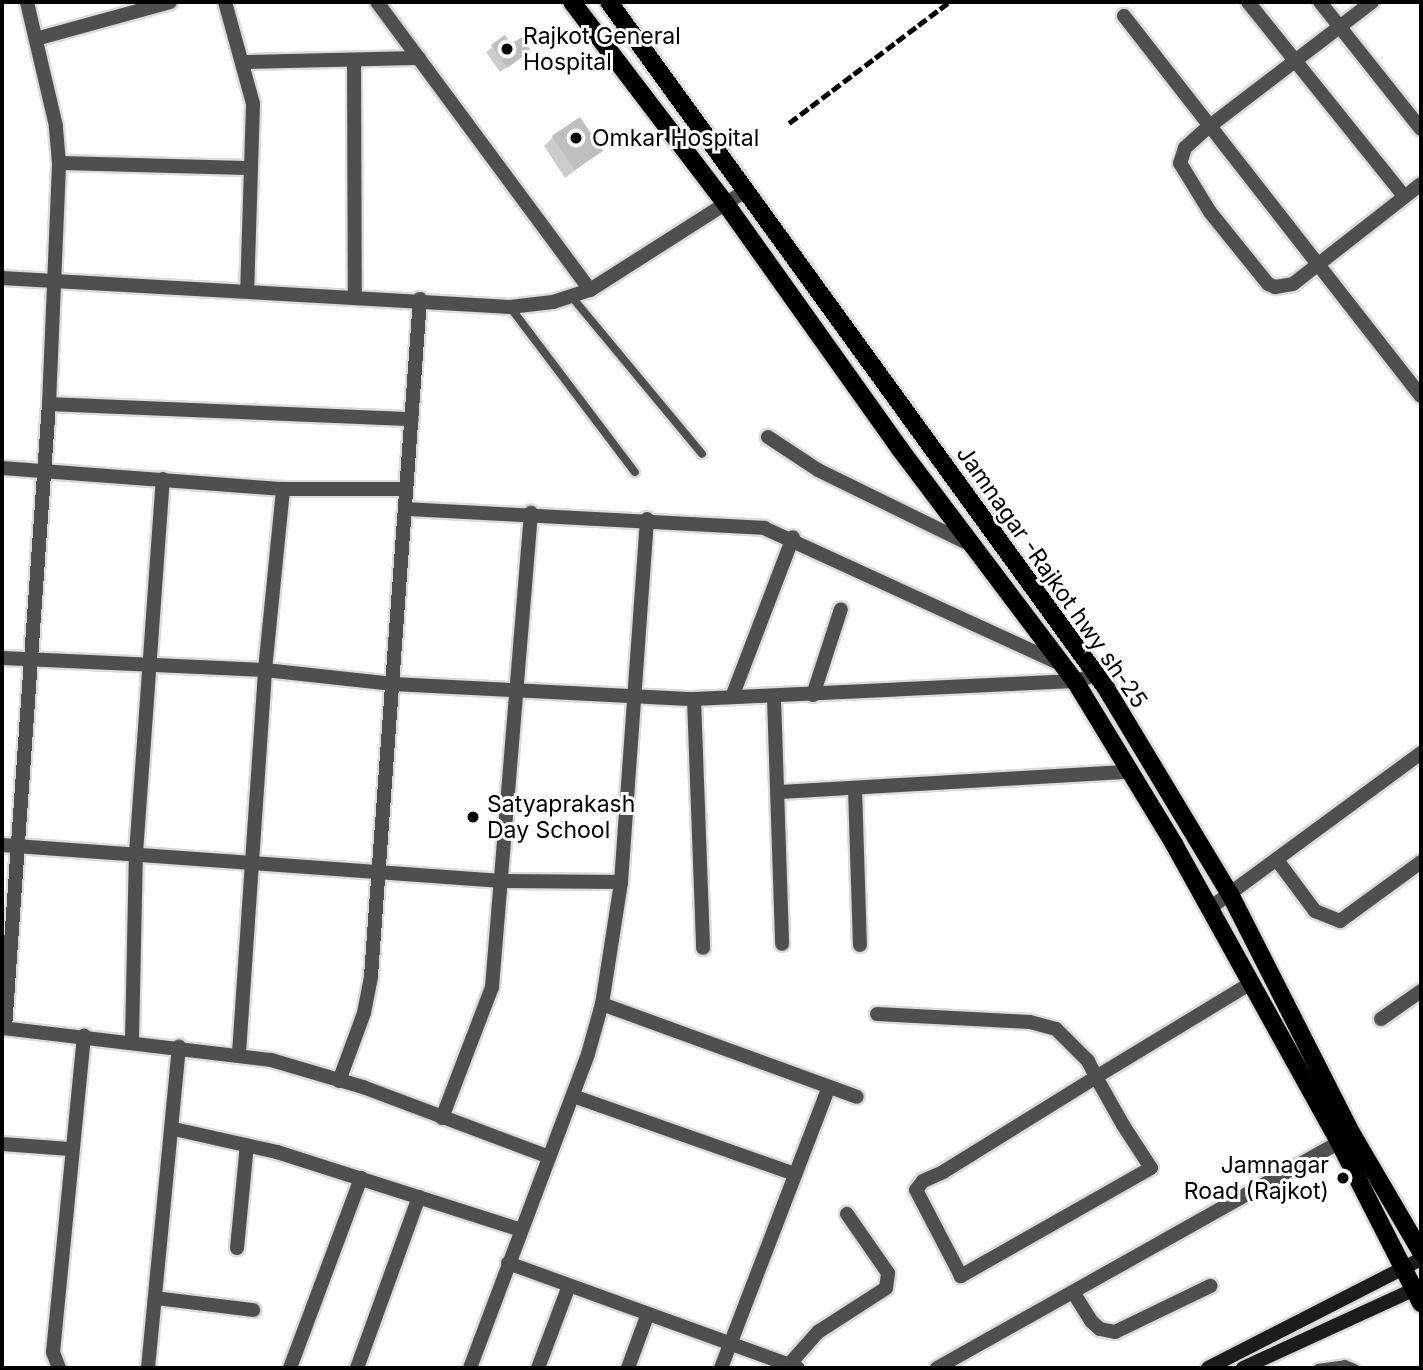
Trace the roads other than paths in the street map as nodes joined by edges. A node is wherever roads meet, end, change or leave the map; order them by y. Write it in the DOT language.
graph roads {
  1 [pos="27,2"];
  2 [pos="170,2"];
  3 [pos="225,2"];
  4 [pos="377,2"];
  5 [pos="572,2"];
  6 [pos="608,2"];
  7 [pos="1248,2"];
  8 [pos="1320,2"];
  9 [pos="1372,2"];
  10 [pos="1124,16"];
  11 [pos="1340,26"];
  12 [pos="36,39"];
  13 [pos="419,58"];
  14 [pos="1296,61"];
  15 [pos="244,62"];
  16 [pos="354,62"];
  17 [pos="1208,128"];
  18 [pos="1421,129"];
  19 [pos="59,163"];
  20 [pos="249,168"];
  21 [pos="1421,184"];
  22 [pos="744,192"];
  23 [pos="1404,196"];
  24 [pos="726,204"];
  25 [pos="1318,261"];
  26 [pos="2,278"];
  27 [pos="54,282"];
  28 [pos="247,290"];
  29 [pos="590,290"];
  30 [pos="355,295"];
  31 [pos="571,296"];
  32 [pos="420,299"];
  33 [pos="510,307"];
  34 [pos="1421,396"];
  35 [pos="49,404"];
  36 [pos="412,419"];
  37 [pos="768,437"];
  38 [pos="702,454"];
  39 [pos="2,468"];
  40 [pos="44,470"];
  41 [pos="635,472"];
  42 [pos="163,479"];
  43 [pos="284,489"];
  44 [pos="406,489"];
  45 [pos="405,509"];
  46 [pos="531,513"];
  47 [pos="648,519"];
  48 [pos="793,537"];
  49 [pos="972,546"];
  50 [pos="841,609"];
  51 [pos="2,658"];
  52 [pos="32,661"];
  53 [pos="1061,664"];
  54 [pos="150,666"];
  55 [pos="265,670"];
  56 [pos="1096,675"];
  57 [pos="1075,681"];
  58 [pos="393,684"];
  59 [pos="516,689"];
  60 [pos="813,695"];
  61 [pos="732,697"];
  62 [pos="635,698"];
  63 [pos="774,698"];
  64 [pos="694,699"];
  65 [pos="1421,753"];
  66 [pos="1130,772"];
  67 [pos="855,788"];
  68 [pos="778,792"];
  69 [pos="8,845"];
  70 [pos="136,853"];
  71 [pos="252,860"];
  72 [pos="1277,860"];
  73 [pos="1421,862"];
  74 [pos="379,872"];
  75 [pos="502,881"];
  76 [pos="621,882"];
  77 [pos="1230,894"];
  78 [pos="1210,908"];
  79 [pos="782,944"];
  80 [pos="860,944"];
  81 [pos="703,948"];
  82 [pos="1251,984"];
  83 [pos="1421,991"];
  84 [pos="602,1004"];
  85 [pos="877,1014"];
  86 [pos="1381,1019"];
  87 [pos="4,1028"];
  88 [pos="84,1036"];
  89 [pos="132,1040"];
  90 [pos="179,1046"];
  91 [pos="239,1053"];
  92 [pos="1096,1077"];
  93 [pos="339,1081"];
  94 [pos="830,1087"];
  95 [pos="573,1096"];
  96 [pos="857,1097"];
  97 [pos="442,1118"];
  98 [pos="174,1129"];
  99 [pos="1339,1142"];
  100 [pos="2,1144"];
  101 [pos="247,1145"];
  102 [pos="71,1149"];
  103 [pos="549,1157"];
  104 [pos="794,1174"];
  105 [pos="361,1178"];
  106 [pos="419,1197"];
  107 [pos="847,1214"];
  108 [pos="519,1229"];
  109 [pos="237,1248"];
  110 [pos="1421,1252"];
  111 [pos="1421,1259"];
  112 [pos="508,1263"];
  113 [pos="1402,1269"];
  114 [pos="1210,1286"];
  115 [pos="568,1288"];
  116 [pos="1073,1292"];
  117 [pos="1419,1293"];
  118 [pos="155,1298"];
  119 [pos="253,1310"];
  120 [pos="647,1316"];
  121 [pos="730,1344"];
  122 [pos="790,1367"];
  123 [pos="59,1368"];
  124 [pos="148,1368"];
  125 [pos="290,1368"];
  126 [pos="357,1368"];
  127 [pos="470,1368"];
  128 [pos="538,1368"];
  129 [pos="628,1368"];
  130 [pos="721,1368"];
  131 [pos="937,1368"];
  132 [pos="1208,1368"];
  133 [pos="1243,1368"];
  134 [pos="1318,1368"];
  135 [pos="1355,1368"];
  1 -- 12 [label="street"];
  2 -- 12 [label="street"];
  3 -- 15 [label="street"];
  4 -- 13 [label="street"];
  5 -- 24 [label="main road"];
  6 -- 22 [label="main road, Jamnagar -Rajkot hwy sh-25"];
  7 -- 14 [label="street"];
  8 -- 11 [label="street"];
  9 -- 11 [label="street"];
  10 -- 17 [label="street"];
  11 -- 14 [label="street"];
  11 -- 18 [label="street"];
  12 -- 19 [label="street"];
  13 -- 16 [label="street"];
  13 -- 29 [label="street"];
  14 -- 17 [label="street"];
  14 -- 23 [label="street"];
  15 -- 16 [label="street"];
  15 -- 20 [label="street"];
  16 -- 30 [label="street"];
  17 -- 25 [label="street"];
  17 -- 25 [label="street"];
  19 -- 20 [label="street"];
  19 -- 27 [label="street"];
  20 -- 28 [label="street"];
  21 -- 23 [label="street"];
  22 -- 24 [label="street"];
  22 -- 56 [label="main road, Jamnagar -Rajkot hwy sh-25"];
  23 -- 25 [label="street"];
  24 -- 29 [label="street"];
  24 -- 49 [label="main road"];
  25 -- 34 [label="street"];
  26 -- 27 [label="street"];
  27 -- 28 [label="street"];
  27 -- 35 [label="street"];
  28 -- 30 [label="street"];
  29 -- 31 [label="street"];
  30 -- 32 [label="street"];
  31 -- 33 [label="street"];
  31 -- 38 [label="lane"];
  32 -- 33 [label="street"];
  32 -- 36 [label="street"];
  33 -- 41 [label="lane"];
  35 -- 36 [label="street"];
  35 -- 40 [label="street"];
  36 -- 44 [label="street"];
  37 -- 49 [label="street"];
  39 -- 40 [label="street"];
  40 -- 42 [label="street"];
  40 -- 52 [label="street"];
  42 -- 43 [label="street"];
  42 -- 54 [label="street"];
  43 -- 44 [label="street"];
  43 -- 55 [label="street"];
  44 -- 45 [label="street"];
  45 -- 46 [label="street"];
  45 -- 58 [label="street"];
  46 -- 47 [label="street"];
  46 -- 59 [label="street"];
  47 -- 48 [label="street"];
  47 -- 62 [label="street"];
  48 -- 53 [label="street"];
  48 -- 61 [label="street"];
  49 -- 53 [label="main road"];
  50 -- 60 [label="street"];
  51 -- 52 [label="street"];
  52 -- 54 [label="street"];
  52 -- 69 [label="street"];
  53 -- 57 [label="main road"];
  54 -- 55 [label="street"];
  54 -- 70 [label="street"];
  55 -- 58 [label="street"];
  55 -- 71 [label="street"];
  56 -- 57 [label="street"];
  56 -- 77 [label="main road, Jamnagar -Rajkot hwy sh-25"];
  57 -- 60 [label="street"];
  57 -- 66 [label="main road"];
  58 -- 59 [label="street"];
  58 -- 74 [label="street"];
  59 -- 62 [label="street"];
  59 -- 75 [label="street"];
  60 -- 63 [label="street"];
  61 -- 63 [label="street"];
  61 -- 64 [label="street"];
  62 -- 64 [label="street"];
  62 -- 76 [label="street"];
  63 -- 68 [label="street"];
  64 -- 81 [label="street"];
  65 -- 72 [label="street"];
  66 -- 67 [label="street"];
  66 -- 78 [label="main road"];
  67 -- 68 [label="street"];
  67 -- 80 [label="street"];
  68 -- 79 [label="street"];
  69 -- 70 [label="street"];
  69 -- 87 [label="street"];
  70 -- 71 [label="street"];
  70 -- 89 [label="street"];
  71 -- 74 [label="street"];
  71 -- 91 [label="street"];
  72 -- 73 [label="street"];
  72 -- 77 [label="street"];
  74 -- 75 [label="street"];
  74 -- 93 [label="street"];
  75 -- 76 [label="street"];
  75 -- 97 [label="street"];
  76 -- 84 [label="street"];
  77 -- 78 [label="street"];
  77 -- 110 [label="main road, Jamnagar -Rajkot hwy sh-25"];
  78 -- 82 [label="main road"];
  82 -- 92 [label="street"];
  82 -- 99 [label="main road"];
  83 -- 86 [label="street"];
  84 -- 94 [label="street"];
  84 -- 95 [label="street"];
  85 -- 92 [label="street"];
  87 -- 88 [label="street"];
  88 -- 89 [label="street"];
  88 -- 102 [label="street"];
  89 -- 90 [label="street"];
  90 -- 91 [label="street"];
  90 -- 98 [label="street"];
  91 -- 93 [label="street"];
  92 -- 92 [label="street"];
  93 -- 97 [label="street"];
  94 -- 96 [label="street"];
  94 -- 104 [label="street"];
  95 -- 103 [label="street"];
  95 -- 104 [label="street"];
  97 -- 103 [label="street"];
  98 -- 101 [label="street"];
  98 -- 118 [label="street"];
  99 -- 113 [label="main road"];
  99 -- 116 [label="street"];
  100 -- 102 [label="street"];
  101 -- 105 [label="street"];
  101 -- 109 [label="street"];
  102 -- 123 [label="street"];
  103 -- 108 [label="street"];
  104 -- 121 [label="street"];
  105 -- 106 [label="street"];
  105 -- 125 [label="street"];
  106 -- 108 [label="street"];
  106 -- 126 [label="street"];
  107 -- 122 [label="street"];
  108 -- 112 [label="street"];
  111 -- 113 [label="main road"];
  112 -- 115 [label="street"];
  112 -- 127 [label="street"];
  113 -- 117 [label="main road"];
  113 -- 132 [label="main road"];
  114 -- 116 [label="street"];
  115 -- 120 [label="street"];
  115 -- 128 [label="street"];
  116 -- 131 [label="street"];
  117 -- 133 [label="main road"];
  118 -- 119 [label="street"];
  118 -- 124 [label="street"];
  120 -- 121 [label="street"];
  120 -- 129 [label="street"];
  121 -- 122 [label="street"];
  121 -- 130 [label="street"];
  134 -- 135 [label="lane"];
}
